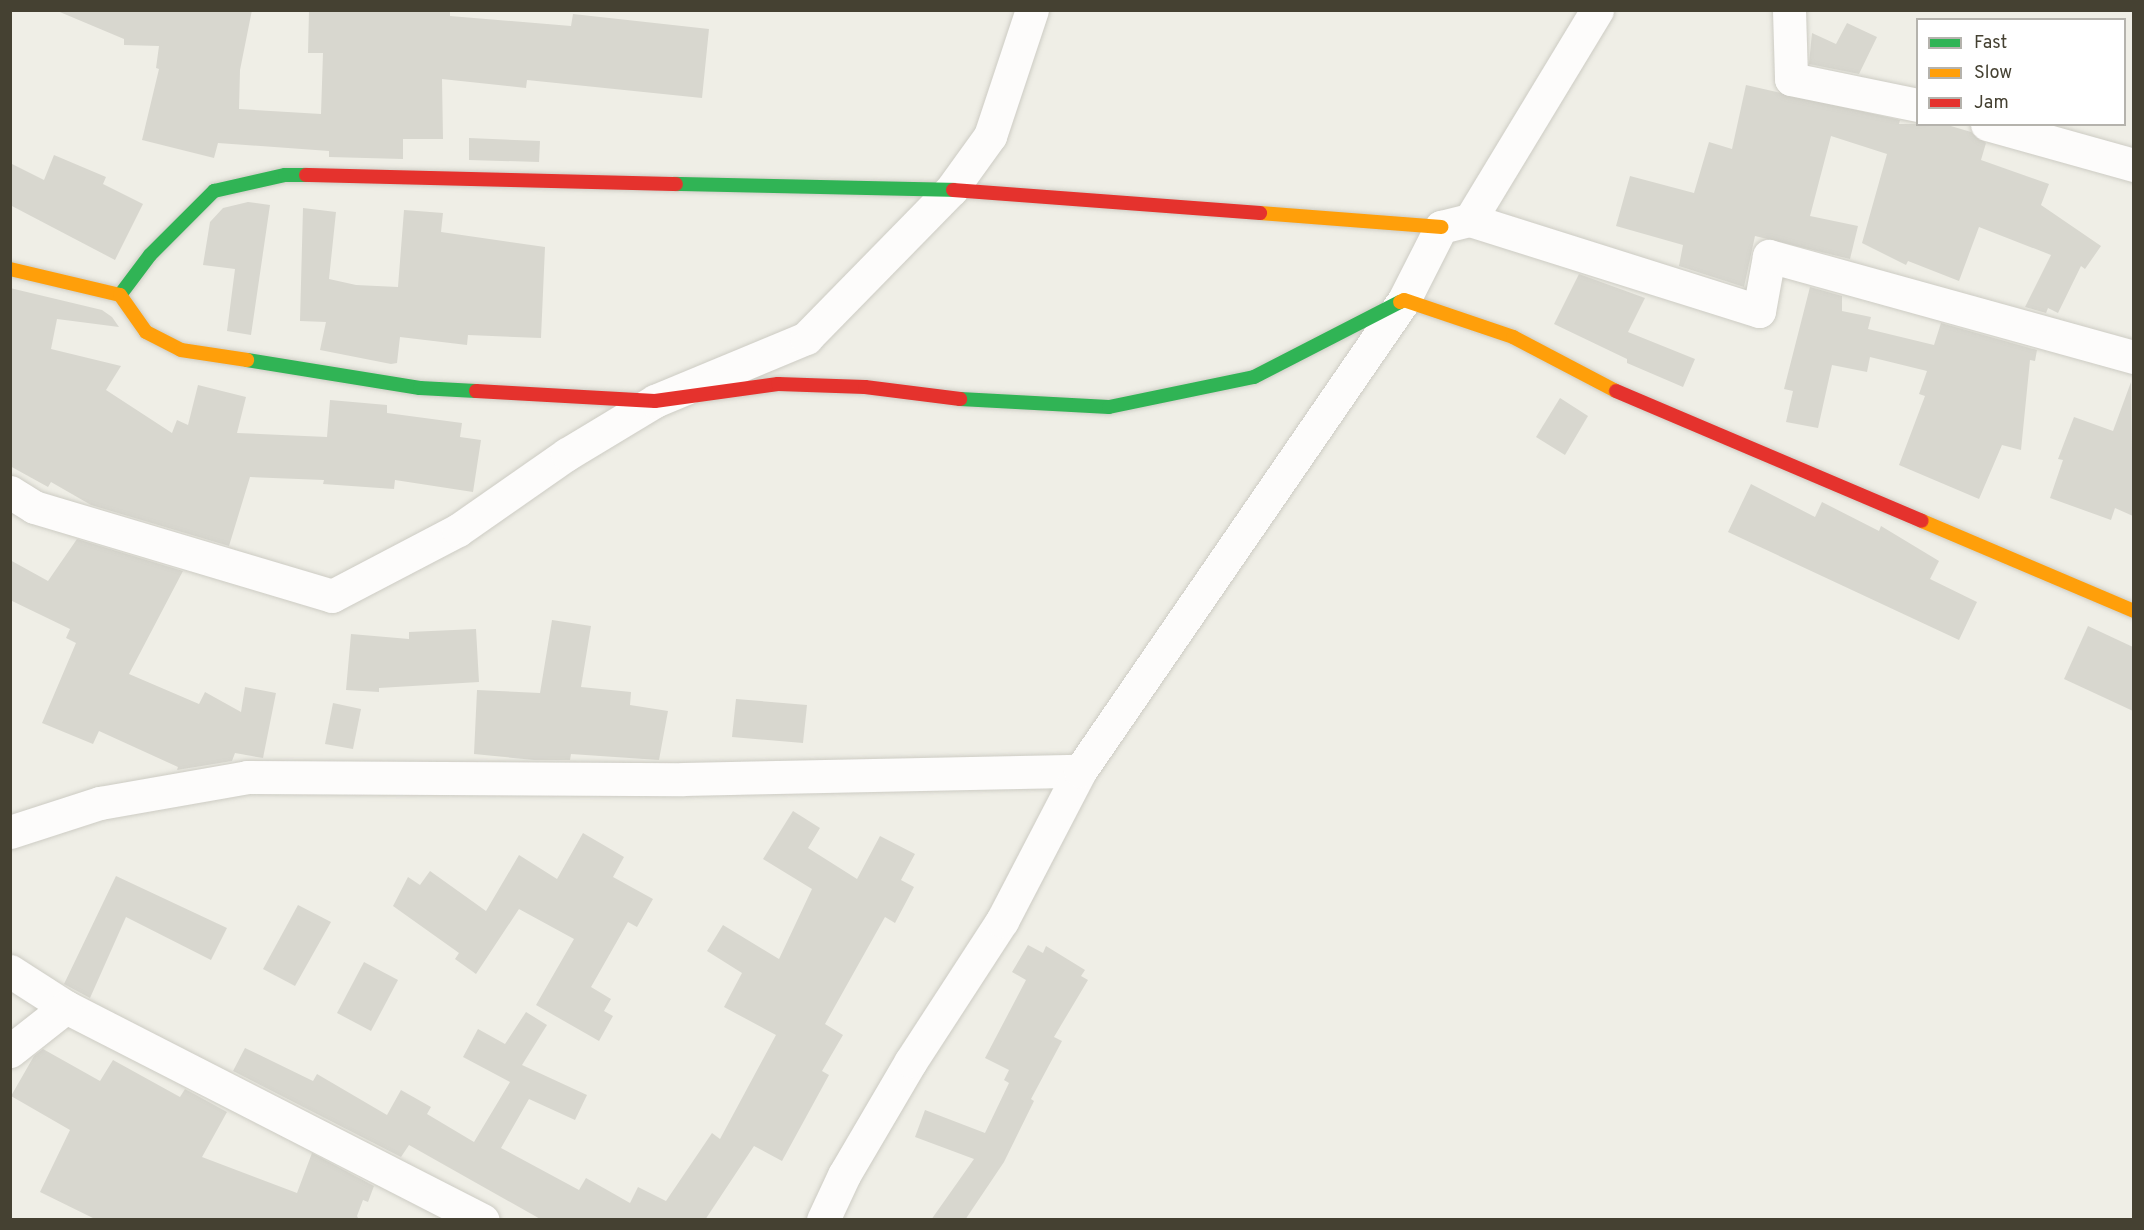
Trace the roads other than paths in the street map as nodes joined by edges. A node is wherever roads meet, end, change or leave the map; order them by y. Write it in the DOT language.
graph roads {
  1 [pos="1032,10"];
  2 [pos="1597,10"];
  3 [pos="1789,10"];
  4 [pos="1916,105"];
  5 [pos="1994,126"];
  6 [pos="2133,165"];
  7 [pos="951,189"];
  8 [pos="1456,224"];
  9 [pos="10,269"];
  10 [pos="120,295"];
  11 [pos="1404,300"];
  12 [pos="2133,357"];
  13 [pos="655,401"];
  14 [pos="10,492"];
  15 [pos="2133,611"];
  16 [pos="1080,771"];
  17 [pos="10,832"];
  18 [pos="10,971"];
  19 [pos="66,1007"];
  20 [pos="10,1051"];
  21 [pos="483,1220"];
  22 [pos="823,1220"];
  1 -- 7 [label="street"];
  2 -- 8 [label="street"];
  3 -- 4 [label="street"];
  5 -- 6 [label="street"];
  7 -- 8 [label="street"];
  7 -- 10 [label="street"];
  7 -- 13 [label="street"];
  8 -- 11 [label="street"];
  8 -- 12 [label="street"];
  9 -- 10 [label="street"];
  10 -- 13 [label="street"];
  11 -- 13 [label="street"];
  11 -- 15 [label="street"];
  11 -- 16 [label="street"];
  13 -- 14 [label="street"];
  16 -- 17 [label="street"];
  16 -- 22 [label="street"];
  18 -- 19 [label="street"];
  19 -- 20 [label="street"];
  19 -- 21 [label="street"];
}
